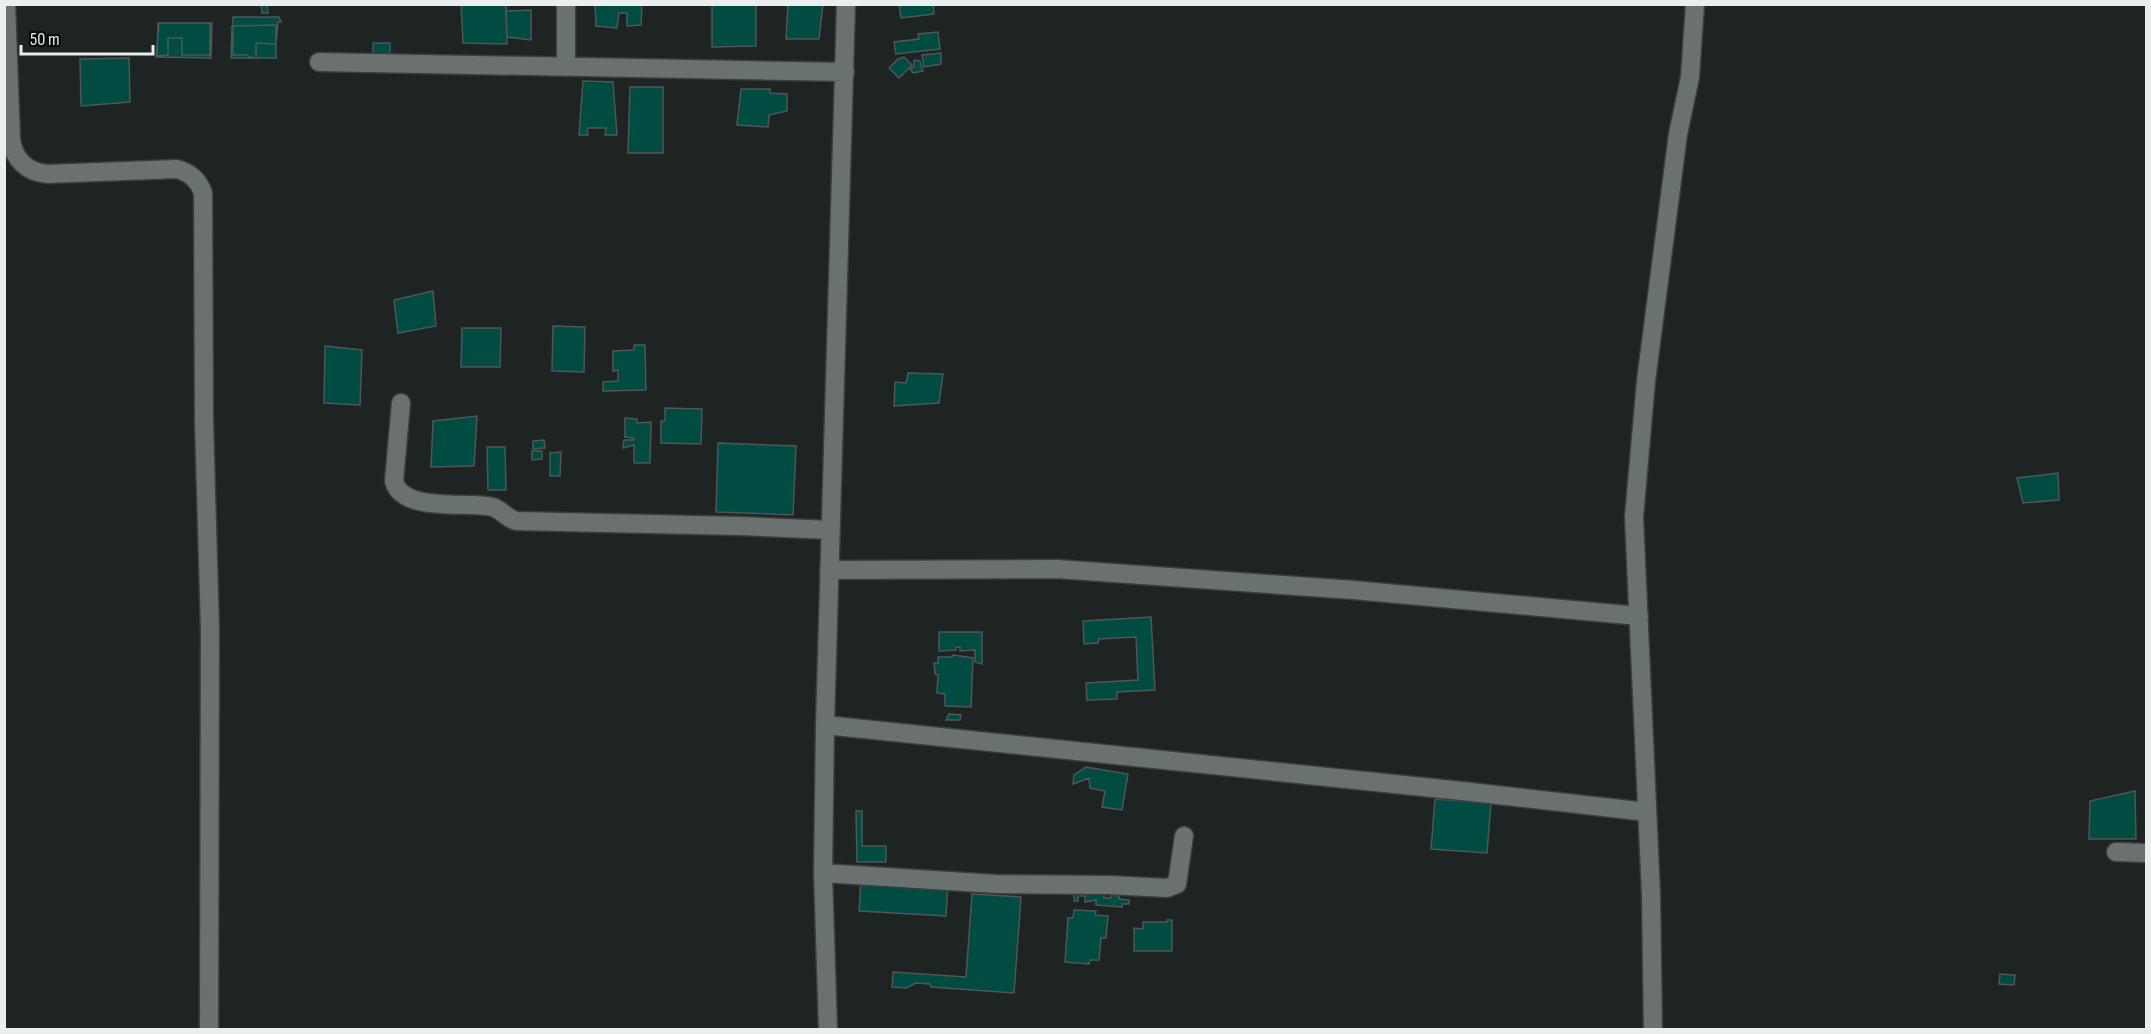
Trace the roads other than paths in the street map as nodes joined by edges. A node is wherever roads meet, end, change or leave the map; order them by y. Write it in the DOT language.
graph roads {
  1 [pos="6,4"];
  2 [pos="566,4"];
  3 [pos="846,4"];
  4 [pos="1695,4"];
  5 [pos="319,62"];
  6 [pos="566,66"];
  7 [pos="845,72"];
  8 [pos="401,403"];
  9 [pos="830,530"];
  10 [pos="830,570"];
  11 [pos="1640,616"];
  12 [pos="825,725"];
  13 [pos="1647,812"];
  14 [pos="1184,836"];
  15 [pos="2116,852"];
  16 [pos="2146,853"];
  17 [pos="823,873"];
  18 [pos="209,1029"];
  19 [pos="828,1029"];
  20 [pos="1653,1029"];
  1 -- 18 [label="street"];
  2 -- 6 [label="street"];
  3 -- 7 [label="street"];
  4 -- 11 [label="street"];
  5 -- 6 [label="street"];
  6 -- 7 [label="street"];
  7 -- 9 [label="street"];
  8 -- 9 [label="street"];
  9 -- 10 [label="street"];
  10 -- 11 [label="street"];
  10 -- 12 [label="street"];
  11 -- 13 [label="street"];
  12 -- 13 [label="street"];
  12 -- 17 [label="street"];
  13 -- 20 [label="street"];
  14 -- 17 [label="street"];
  15 -- 16 [label="street"];
  17 -- 19 [label="street"];
}
